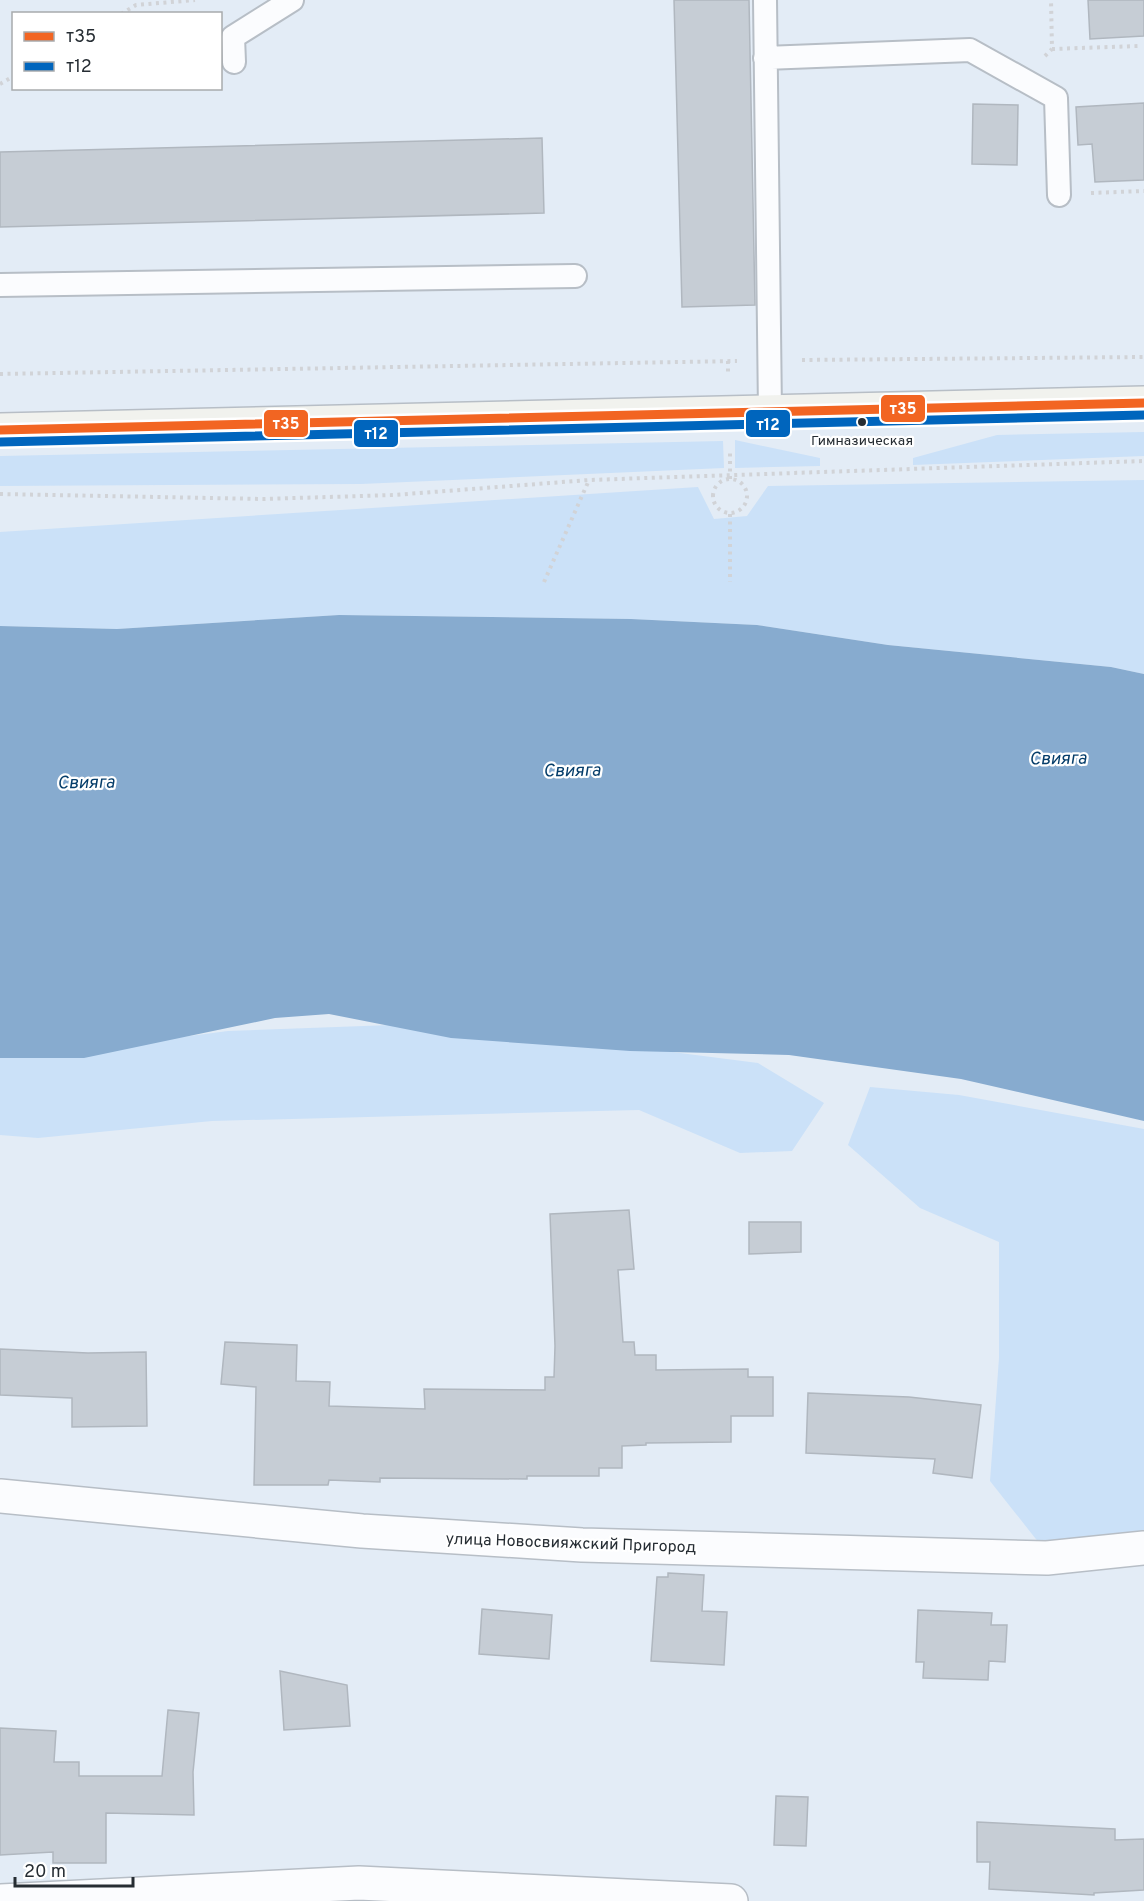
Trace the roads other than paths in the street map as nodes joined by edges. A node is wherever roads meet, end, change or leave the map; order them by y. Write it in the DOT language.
graph roads {
  1 [pos="292,0"];
  2 [pos="765,0"];
  3 [pos="765,58"];
  4 [pos="234,62"];
  5 [pos="1059,195"];
  6 [pos="575,276"];
  7 [pos="0,285"];
  8 [pos="1144,403"];
  9 [pos="770,412"];
  10 [pos="0,430"];
  11 [pos="0,1496"];
  12 [pos="1144,1548"];
  13 [pos="0,1901"];
  14 [pos="731,1901"];
  1 -- 4 [label="lane"];
  2 -- 3 [label="lane"];
  3 -- 5 [label="lane"];
  3 -- 9 [label="lane"];
  6 -- 7 [label="lane"];
  8 -- 9 [label="street"];
  9 -- 10 [label="street"];
  11 -- 12 [label="street, улица Новосвияжский Пригород"];
  13 -- 14 [label="street"];
}
